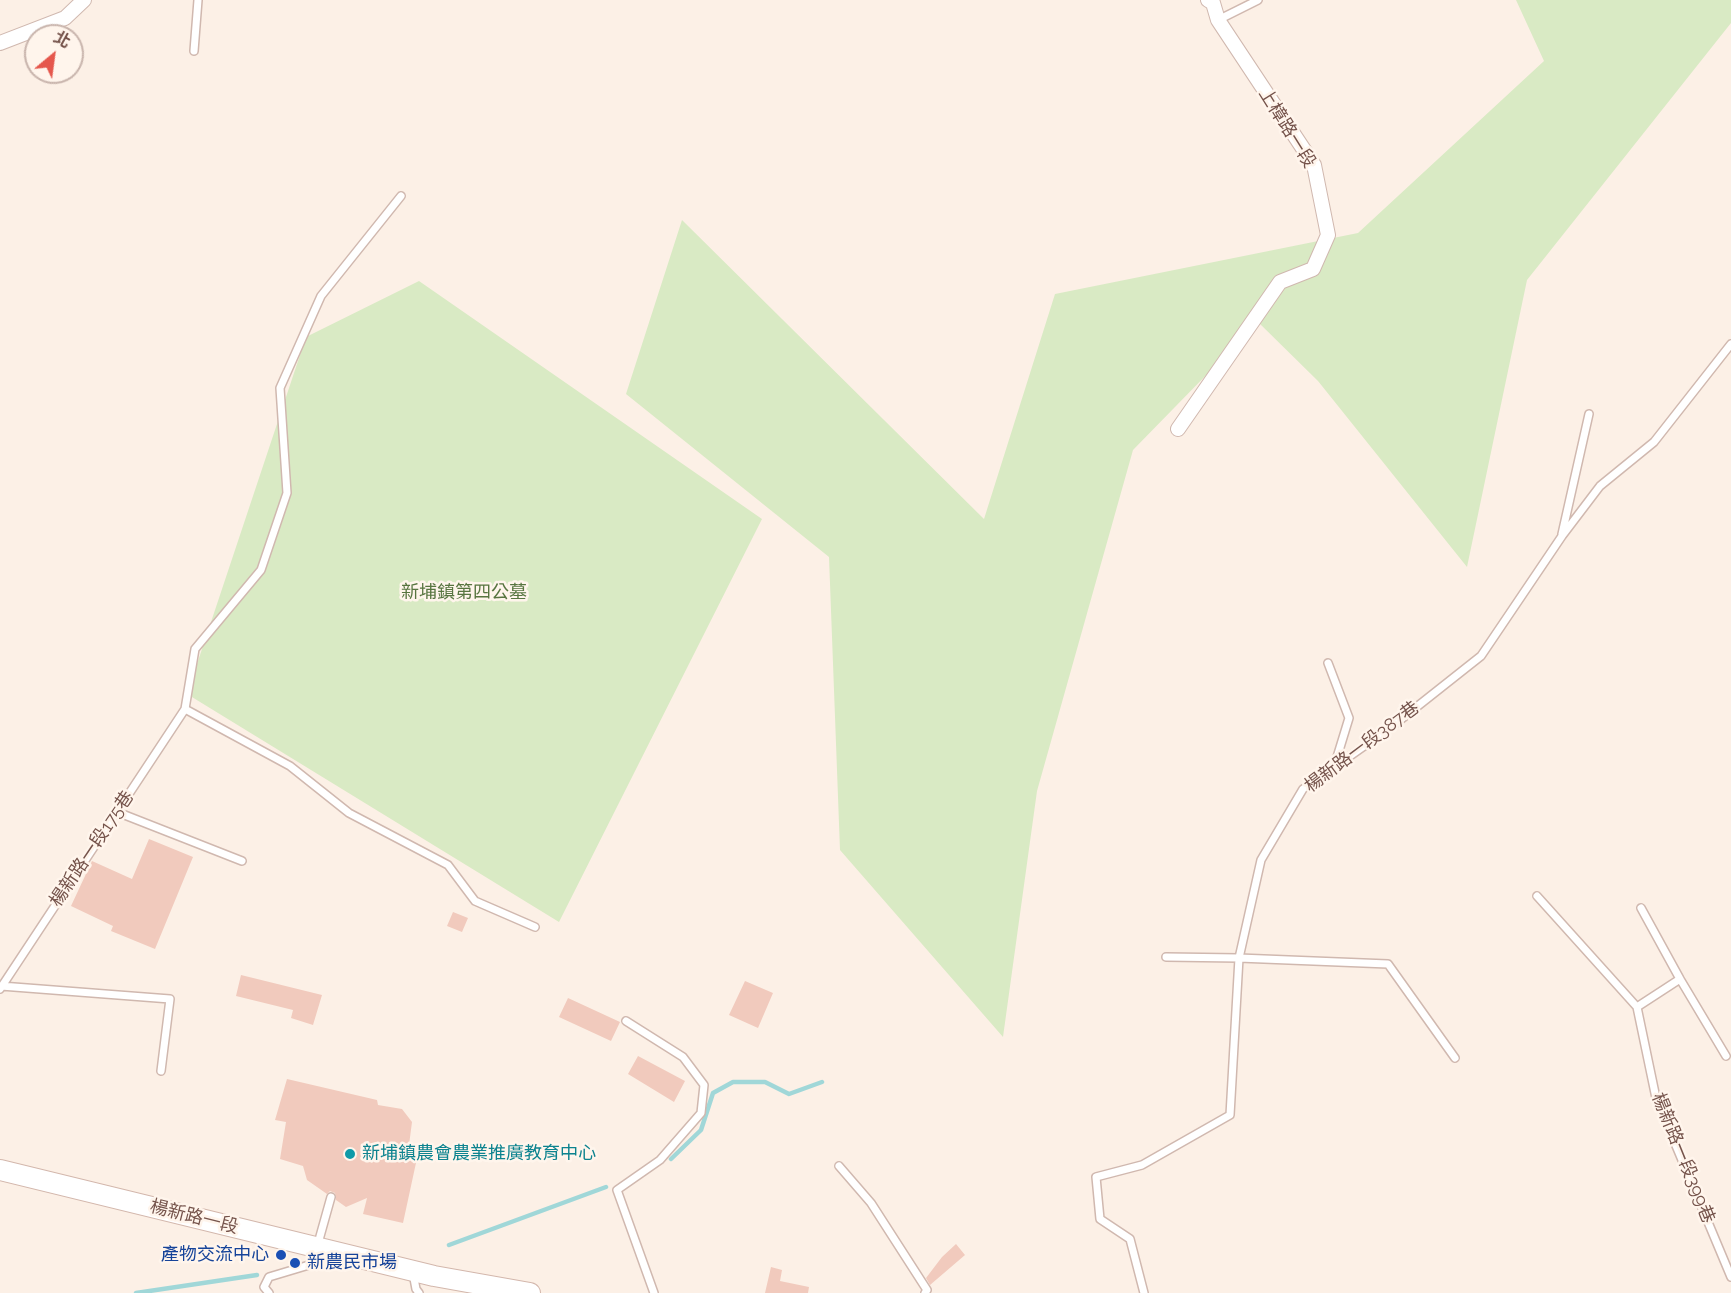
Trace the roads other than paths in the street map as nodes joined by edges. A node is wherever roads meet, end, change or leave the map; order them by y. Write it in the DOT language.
graph roads {
  1 [pos="84,0"];
  2 [pos="198,0"];
  3 [pos="1208,0"];
  4 [pos="1258,0"];
  5 [pos="1218,20"];
  6 [pos="0,43"];
  7 [pos="194,51"];
  8 [pos="401,196"];
  9 [pos="1731,344"];
  10 [pos="1589,414"];
  11 [pos="1178,429"];
  12 [pos="1562,536"];
  13 [pos="1328,663"];
  14 [pos="185,709"];
  15 [pos="1334,767"];
  16 [pos="117,812"];
  17 [pos="242,861"];
  18 [pos="1537,896"];
  19 [pos="1641,908"];
  20 [pos="535,927"];
  21 [pos="1166,957"];
  22 [pos="1239,958"];
  23 [pos="1680,979"];
  24 [pos="1,987"];
  25 [pos="1637,1007"];
  26 [pos="626,1021"];
  27 [pos="1726,1056"];
  28 [pos="1455,1058"];
  29 [pos="162,1071"];
  30 [pos="839,1166"];
  31 [pos="0,1170"];
  32 [pos="331,1197"];
  33 [pos="317,1247"];
  34 [pos="412,1270"];
  35 [pos="1731,1277"];
  36 [pos="477,1288"];
  37 [pos="269,1293"];
  38 [pos="419,1293"];
  39 [pos="530,1293"];
  40 [pos="654,1293"];
  41 [pos="925,1293"];
  42 [pos="1144,1293"];
  1 -- 6 [label="street"];
  2 -- 7 [label="lane"];
  3 -- 5 [label="street, 上樟路一段"];
  4 -- 5 [label="lane"];
  5 -- 11 [label="street, 上樟路一段"];
  8 -- 14 [label="lane"];
  9 -- 12 [label="lane, 楊新路一段387巷"];
  10 -- 12 [label="lane"];
  12 -- 15 [label="lane, 楊新路一段387巷"];
  13 -- 15 [label="lane"];
  14 -- 16 [label="lane, 楊新路一段175巷"];
  14 -- 20 [label="lane"];
  15 -- 22 [label="lane, 楊新路一段387巷"];
  16 -- 17 [label="lane"];
  16 -- 24 [label="lane, 楊新路一段175巷"];
  18 -- 25 [label="lane"];
  19 -- 23 [label="lane"];
  21 -- 22 [label="lane"];
  22 -- 28 [label="lane"];
  22 -- 42 [label="lane, 楊新路一段387巷"];
  23 -- 25 [label="lane"];
  23 -- 27 [label="lane"];
  24 -- 29 [label="lane"];
  25 -- 35 [label="lane, 楊新路一段399巷"];
  26 -- 40 [label="lane"];
  30 -- 41 [label="lane"];
  31 -- 33 [label="main road, 楊新路一段"];
  32 -- 33 [label="lane"];
  33 -- 34 [label="main road, 楊新路一段"];
  33 -- 37 [label="lane"];
  34 -- 36 [label="main road, 楊新路一段"];
  34 -- 38 [label="lane"];
  36 -- 39 [label="main road, 楊新路一段"];
}
